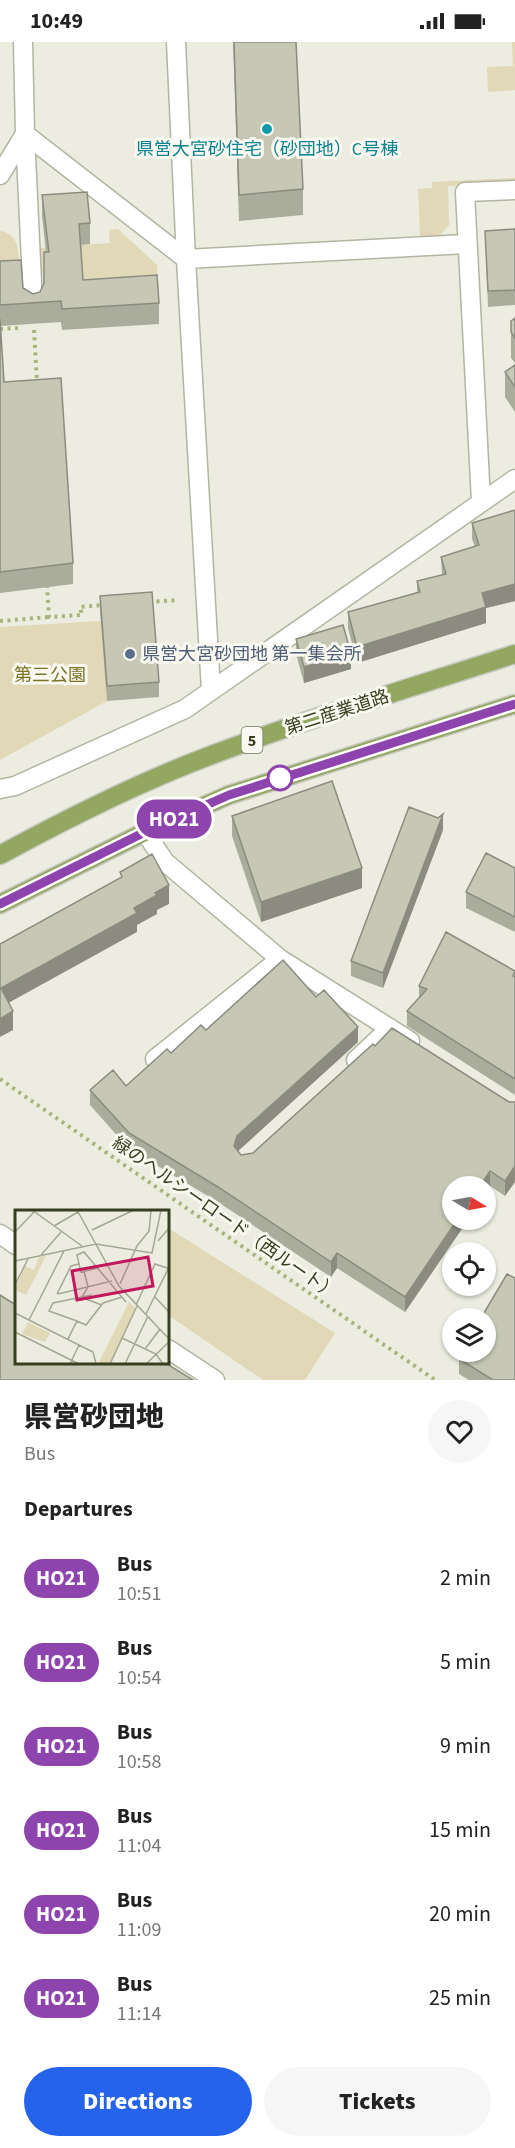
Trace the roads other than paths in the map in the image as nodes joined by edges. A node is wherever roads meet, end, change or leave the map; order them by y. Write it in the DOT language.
graph roads {
  1 [pos="22,42"];
  2 [pos="176,42"];
  3 [pos="25,134"];
  4 [pos="0,175"];
  5 [pos="515,189"];
  6 [pos="466,244"];
  7 [pos="186,260"];
  8 [pos="33,304"];
  9 [pos="515,479"];
  10 [pos="481,501"];
  11 [pos="515,654"];
  12 [pos="211,691"];
  13 [pos="515,704"];
  14 [pos="0,789"];
  15 [pos="145,832"];
  16 [pos="0,855"];
  17 [pos="0,903"];
  18 [pos="280,959"];
  19 [pos="390,1028"];
  20 [pos="428,1053"];
  21 [pos="155,1059"];
  22 [pos="339,1075"];
  23 [pos="0,1234"];
  24 [pos="15,1244"];
  25 [pos="170,1350"];
  26 [pos="215,1380"];
  1 -- 3 [label="street"];
  2 -- 7 [label="street"];
  3 -- 4 [label="street"];
  3 -- 7 [label="street"];
  3 -- 8 [label="street"];
  5 -- 6 [label="street"];
  6 -- 7 [label="street"];
  6 -- 10 [label="street"];
  7 -- 12 [label="street"];
  9 -- 10 [label="street"];
  10 -- 12 [label="street"];
  11 -- 16 [label="main road, 第二産業道路 / 5"];
  12 -- 14 [label="street"];
  13 -- 15 [label="main road"];
  15 -- 17 [label="main road"];
  15 -- 18 [label="street"];
  18 -- 19 [label="street"];
  18 -- 21 [label="street"];
  19 -- 20 [label="street"];
  19 -- 22 [label="street"];
  23 -- 24 [label="street"];
  25 -- 26 [label="street"];
}
